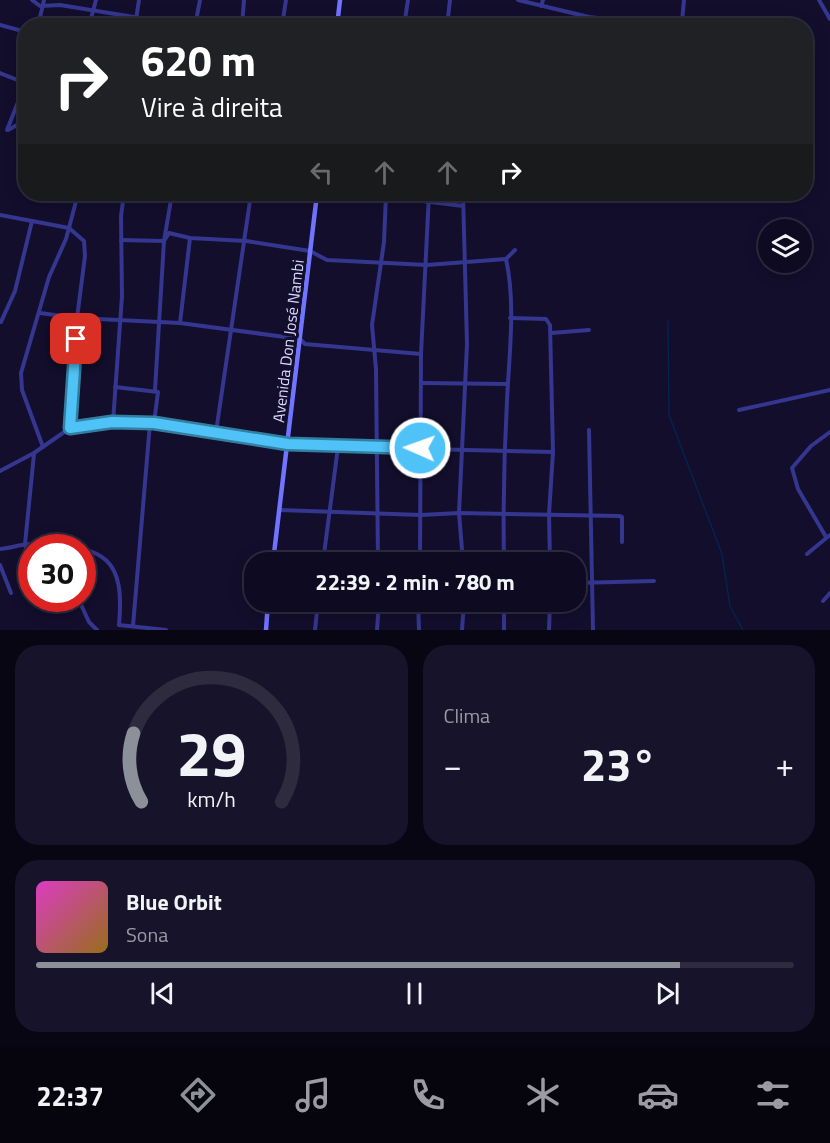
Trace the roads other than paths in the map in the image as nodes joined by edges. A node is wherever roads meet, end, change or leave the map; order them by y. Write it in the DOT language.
graph roads {
  1 [pos="32,0"];
  2 [pos="44,0"];
  3 [pos="96,0"];
  4 [pos="139,0"];
  5 [pos="200,0"];
  6 [pos="244,0"];
  7 [pos="286,0"];
  8 [pos="340,0"];
  9 [pos="408,0"];
  10 [pos="450,0"];
  11 [pos="518,0"];
  12 [pos="543,0"];
  13 [pos="684,0"];
  14 [pos="819,0"];
  15 [pos="43,6"];
  16 [pos="541,6"];
  17 [pos="93,11"];
  18 [pos="137,16"];
  19 [pos="40,18"];
  20 [pos="92,18"];
  21 [pos="147,18"];
  22 [pos="197,18"];
  23 [pos="243,18"];
  24 [pos="283,18"];
  25 [pos="338,18"];
  26 [pos="405,18"];
  27 [pos="448,18"];
  28 [pos="599,18"];
  29 [pos="682,18"];
  30 [pos="830,19"];
  31 [pos="0,25"];
  32 [pos="18,30"];
  33 [pos="0,73"];
  34 [pos="18,79"];
  35 [pos="18,101"];
  36 [pos="18,124"];
  37 [pos="76,201"];
  38 [pos="124,201"];
  39 [pos="171,201"];
  40 [pos="250,201"];
  41 [pos="316,201"];
  42 [pos="386,201"];
  43 [pos="428,201"];
  44 [pos="463,201"];
  45 [pos="463,206"];
  46 [pos="0,215"];
  47 [pos="33,220"];
  48 [pos="69,228"];
  49 [pos="190,238"];
  50 [pos="121,240"];
  51 [pos="164,241"];
  52 [pos="246,241"];
  53 [pos="515,250"];
  54 [pos="310,251"];
  55 [pos="506,259"];
  56 [pos="464,261"];
  57 [pos="381,262"];
  58 [pos="427,265"];
  59 [pos="40,313"];
  60 [pos="77,318"];
  61 [pos="510,318"];
  62 [pos="120,320"];
  63 [pos="2,322"];
  64 [pos="161,322"];
  65 [pos="180,323"];
  66 [pos="233,329"];
  67 [pos="589,330"];
  68 [pos="550,333"];
  69 [pos="300,339"];
  70 [pos="375,352"];
  71 [pos="421,354"];
  72 [pos="422,383"];
  73 [pos="465,383"];
  74 [pos="507,384"];
  75 [pos="115,387"];
  76 [pos="155,390"];
  77 [pos="830,391"];
  78 [pos="739,410"];
  79 [pos="112,422"];
  80 [pos="152,423"];
  81 [pos="70,428"];
  82 [pos="589,430"];
  83 [pos="216,432"];
  84 [pos="830,432"];
  85 [pos="288,444"];
  86 [pos="43,447"];
  87 [pos="338,447"];
  88 [pos="376,447"];
  89 [pos="420,448"];
  90 [pos="463,450"];
  91 [pos="504,450"];
  92 [pos="553,452"];
  93 [pos="34,453"];
  94 [pos="0,471"];
  95 [pos="280,510"];
  96 [pos="329,512"];
  97 [pos="376,513"];
  98 [pos="459,513"];
  99 [pos="503,513"];
  100 [pos="549,514"];
  101 [pos="589,514"];
  102 [pos="421,515"];
  103 [pos="26,534"];
  104 [pos="828,536"];
  105 [pos="621,542"];
  106 [pos="18,545"];
  107 [pos="0,549"];
  108 [pos="274,552"];
  109 [pos="324,552"];
  110 [pos="378,552"];
  111 [pos="420,552"];
  112 [pos="462,552"];
  113 [pos="504,552"];
  114 [pos="550,552"];
  115 [pos="96,553"];
  116 [pos="807,554"];
  117 [pos="0,565"];
  118 [pos="654,581"];
  119 [pos="586,583"];
  120 [pos="590,583"];
  121 [pos="11,593"];
  122 [pos="830,593"];
  123 [pos="823,602"];
  124 [pos="84,612"];
  125 [pos="267,612"];
  126 [pos="317,612"];
  127 [pos="378,612"];
  128 [pos="418,612"];
  129 [pos="463,612"];
  130 [pos="504,612"];
  131 [pos="550,612"];
  132 [pos="133,626"];
  133 [pos="97,630"];
  134 [pos="166,630"];
  135 [pos="266,630"];
  136 [pos="315,630"];
  137 [pos="377,630"];
  138 [pos="419,630"];
  139 [pos="462,630"];
  140 [pos="504,630"];
  141 [pos="549,630"];
  142 [pos="593,630"];
  1 -- 15 [label="street"];
  2 -- 15 [label="street"];
  3 -- 17 [label="street"];
  4 -- 18 [label="street"];
  5 -- 22 [label="street"];
  6 -- 23 [label="street"];
  7 -- 24 [label="street"];
  8 -- 25 [label="street"];
  9 -- 26 [label="street"];
  10 -- 27 [label="street"];
  11 -- 16 [label="street"];
  12 -- 16 [label="street"];
  13 -- 29 [label="street"];
  14 -- 30 [label="street"];
  15 -- 17 [label="street"];
  15 -- 19 [label="street"];
  16 -- 28 [label="street"];
  17 -- 18 [label="street"];
  17 -- 20 [label="street"];
  18 -- 21 [label="street"];
  31 -- 32 [label="street"];
  33 -- 34 [label="street"];
  35 -- 36 [label="street"];
  37 -- 48 [label="street"];
  38 -- 50 [label="street"];
  39 -- 51 [label="street"];
  40 -- 52 [label="street"];
  41 -- 54 [label="street, Avenida Don José Nambi"];
  42 -- 57 [label="street"];
  43 -- 45 [label="street"];
  43 -- 58 [label="street"];
  44 -- 45 [label="street"];
  45 -- 56 [label="street"];
  46 -- 47 [label="street"];
  47 -- 48 [label="street"];
  47 -- 63 [label="street"];
  48 -- 59 [label="street"];
  48 -- 60 [label="street"];
  49 -- 51 [label="street"];
  49 -- 52 [label="street"];
  49 -- 65 [label="street"];
  50 -- 51 [label="street"];
  50 -- 62 [label="street"];
  51 -- 64 [label="street"];
  52 -- 54 [label="street"];
  52 -- 66 [label="street"];
  53 -- 55 [label="street"];
  54 -- 57 [label="street"];
  54 -- 69 [label="street, Avenida Don José Nambi"];
  55 -- 56 [label="street"];
  55 -- 61 [label="street"];
  56 -- 58 [label="street"];
  56 -- 73 [label="street"];
  57 -- 58 [label="street"];
  57 -- 70 [label="street"];
  58 -- 71 [label="street"];
  59 -- 60 [label="street"];
  59 -- 86 [label="street"];
  60 -- 62 [label="street"];
  60 -- 81 [label="street"];
  61 -- 68 [label="street"];
  61 -- 74 [label="street"];
  62 -- 64 [label="street"];
  62 -- 75 [label="street"];
  64 -- 65 [label="street"];
  64 -- 76 [label="street"];
  65 -- 66 [label="street"];
  66 -- 69 [label="street"];
  66 -- 83 [label="street"];
  67 -- 68 [label="street"];
  68 -- 92 [label="street"];
  69 -- 70 [label="street"];
  69 -- 85 [label="street, Avenida Don José Nambi"];
  70 -- 71 [label="street"];
  70 -- 88 [label="street"];
  71 -- 72 [label="street"];
  72 -- 73 [label="street"];
  72 -- 89 [label="street"];
  73 -- 74 [label="street"];
  73 -- 90 [label="street"];
  74 -- 91 [label="street"];
  75 -- 76 [label="street"];
  75 -- 79 [label="street"];
  76 -- 80 [label="street"];
  77 -- 78 [label="street"];
  79 -- 80 [label="street"];
  79 -- 81 [label="street"];
  80 -- 83 [label="street"];
  80 -- 132 [label="street"];
  81 -- 86 [label="street"];
  82 -- 101 [label="street"];
  83 -- 85 [label="street"];
  84 -- 104 [label="street"];
  85 -- 87 [label="street"];
  85 -- 95 [label="street, Avenida Don José Nambi"];
  86 -- 93 [label="street"];
  87 -- 88 [label="street"];
  87 -- 96 [label="street"];
  88 -- 89 [label="street"];
  88 -- 97 [label="street"];
  89 -- 90 [label="street"];
  89 -- 102 [label="street"];
  90 -- 91 [label="street"];
  90 -- 98 [label="street"];
  91 -- 92 [label="street"];
  91 -- 99 [label="street"];
  92 -- 100 [label="street"];
  93 -- 94 [label="street"];
  93 -- 103 [label="street"];
  95 -- 96 [label="street"];
  95 -- 108 [label="street, Avenida Don José Nambi"];
  96 -- 97 [label="street"];
  96 -- 109 [label="street"];
  97 -- 102 [label="street"];
  97 -- 110 [label="street"];
  98 -- 99 [label="street"];
  98 -- 102 [label="street"];
  98 -- 112 [label="street"];
  99 -- 100 [label="street"];
  99 -- 113 [label="street"];
  100 -- 101 [label="street"];
  100 -- 114 [label="street"];
  101 -- 105 [label="street"];
  101 -- 120 [label="street"];
  102 -- 111 [label="street"];
  104 -- 116 [label="street"];
  106 -- 107 [label="street"];
  115 -- 132 [label="street"];
  117 -- 121 [label="street"];
  118 -- 120 [label="street"];
  119 -- 120 [label="street"];
  120 -- 142 [label="street"];
  122 -- 123 [label="street"];
  124 -- 133 [label="street"];
  125 -- 135 [label="street"];
  126 -- 136 [label="street"];
  127 -- 137 [label="street"];
  128 -- 138 [label="street"];
  129 -- 139 [label="street"];
  130 -- 140 [label="street"];
  131 -- 141 [label="street"];
  132 -- 134 [label="street"];
}
